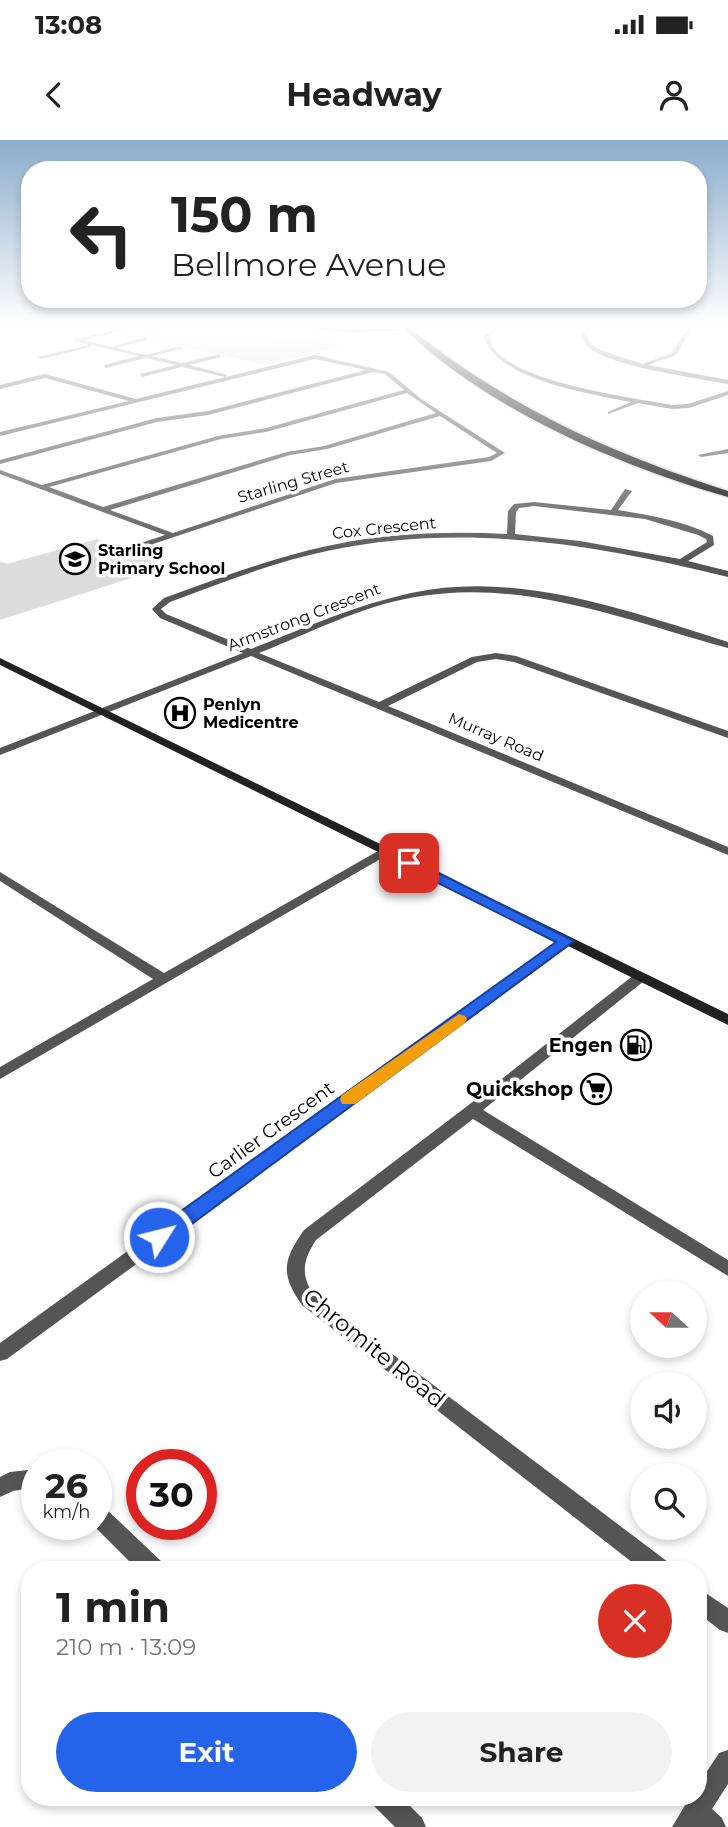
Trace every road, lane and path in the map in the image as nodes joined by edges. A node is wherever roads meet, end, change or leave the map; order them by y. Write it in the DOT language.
graph roads {
  1 [pos="117,405"];
  2 [pos="239,405"];
  3 [pos="357,405"];
  4 [pos="427,405"];
  5 [pos="513,405"];
  6 [pos="629,405"];
  7 [pos="669,405"];
  8 [pos="690,405"];
  9 [pos="610,413"];
  10 [pos="440,414"];
  11 [pos="0,434"];
  12 [pos="728,451"];
  13 [pos="701,455"];
  14 [pos="0,462"];
  15 [pos="0,472"];
  16 [pos="41,487"];
  17 [pos="628,492"];
  18 [pos="728,494"];
  19 [pos="102,510"];
  20 [pos="613,512"];
  21 [pos="172,534"];
  22 [pos="511,536"];
  23 [pos="132,549"];
  24 [pos="682,562"];
  25 [pos="728,575"];
  26 [pos="728,645"];
  27 [pos="251,653"];
  28 [pos="0,661"];
  29 [pos="380,706"];
  30 [pos="101,711"];
  31 [pos="728,735"];
  32 [pos="0,752"];
  33 [pos="385,851"];
  34 [pos="728,851"];
  35 [pos="4,882"];
  36 [pos="567,941"];
  37 [pos="639,978"];
  38 [pos="163,979"];
  39 [pos="728,1020"];
  40 [pos="0,1074"];
  41 [pos="472,1111"];
  42 [pos="728,1269"];
  43 [pos="0,1353"];
  44 [pos="21,1480"];
  45 [pos="0,1488"];
  46 [pos="112,1529"];
  47 [pos="145,1561"];
  48 [pos="648,1561"];
  49 [pos="707,1606"];
  50 [pos="728,1622"];
  51 [pos="728,1762"];
  52 [pos="707,1804"];
  53 [pos="392,1806"];
  54 [pos="706,1806"];
  55 [pos="698,1822"];
  56 [pos="414,1827"];
  1 -- 11 [label="street"];
  2 -- 14 [label="street"];
  3 -- 16 [label="street"];
  4 -- 10 [label="street, Starling Street"];
  5 -- 18 [label="main road"];
  6 -- 9 [label="street"];
  7 -- 8 [label="street"];
  10 -- 19 [label="street"];
  10 -- 21 [label="street, Starling Street"];
  12 -- 13 [label="street"];
  15 -- 16 [label="street"];
  16 -- 19 [label="street"];
  17 -- 20 [label="street"];
  19 -- 21 [label="street"];
  20 -- 22 [label="street"];
  20 -- 24 [label="street"];
  21 -- 23 [label="street, Starling Street"];
  22 -- 24 [label="street, Cox Crescent"];
  22 -- 27 [label="street, Cox Crescent"];
  24 -- 25 [label="street, Cox Crescent"];
  26 -- 27 [label="street, Armstrong Crescent"];
  27 -- 29 [label="street, Murray Road"];
  27 -- 30 [label="street, Armstrong Crescent"];
  28 -- 30 [label="street"];
  29 -- 31 [label="street"];
  29 -- 34 [label="street, Murray Road"];
  30 -- 32 [label="street, Armstrong Crescent"];
  30 -- 33 [label="street"];
  33 -- 36 [label="street"];
  33 -- 38 [label="street"];
  35 -- 38 [label="street"];
  36 -- 37 [label="street"];
  36 -- 43 [label="street, Carlier Crescent"];
  37 -- 39 [label="street"];
  37 -- 41 [label="street, Chromite Road"];
  38 -- 40 [label="street"];
  41 -- 42 [label="street"];
  41 -- 48 [label="street, Chromite Road"];
  44 -- 45 [label="street"];
  46 -- 47 [label="street"];
  49 -- 50 [label="street"];
  51 -- 52 [label="street"];
  53 -- 56 [label="street"];
  54 -- 55 [label="street"];
}
